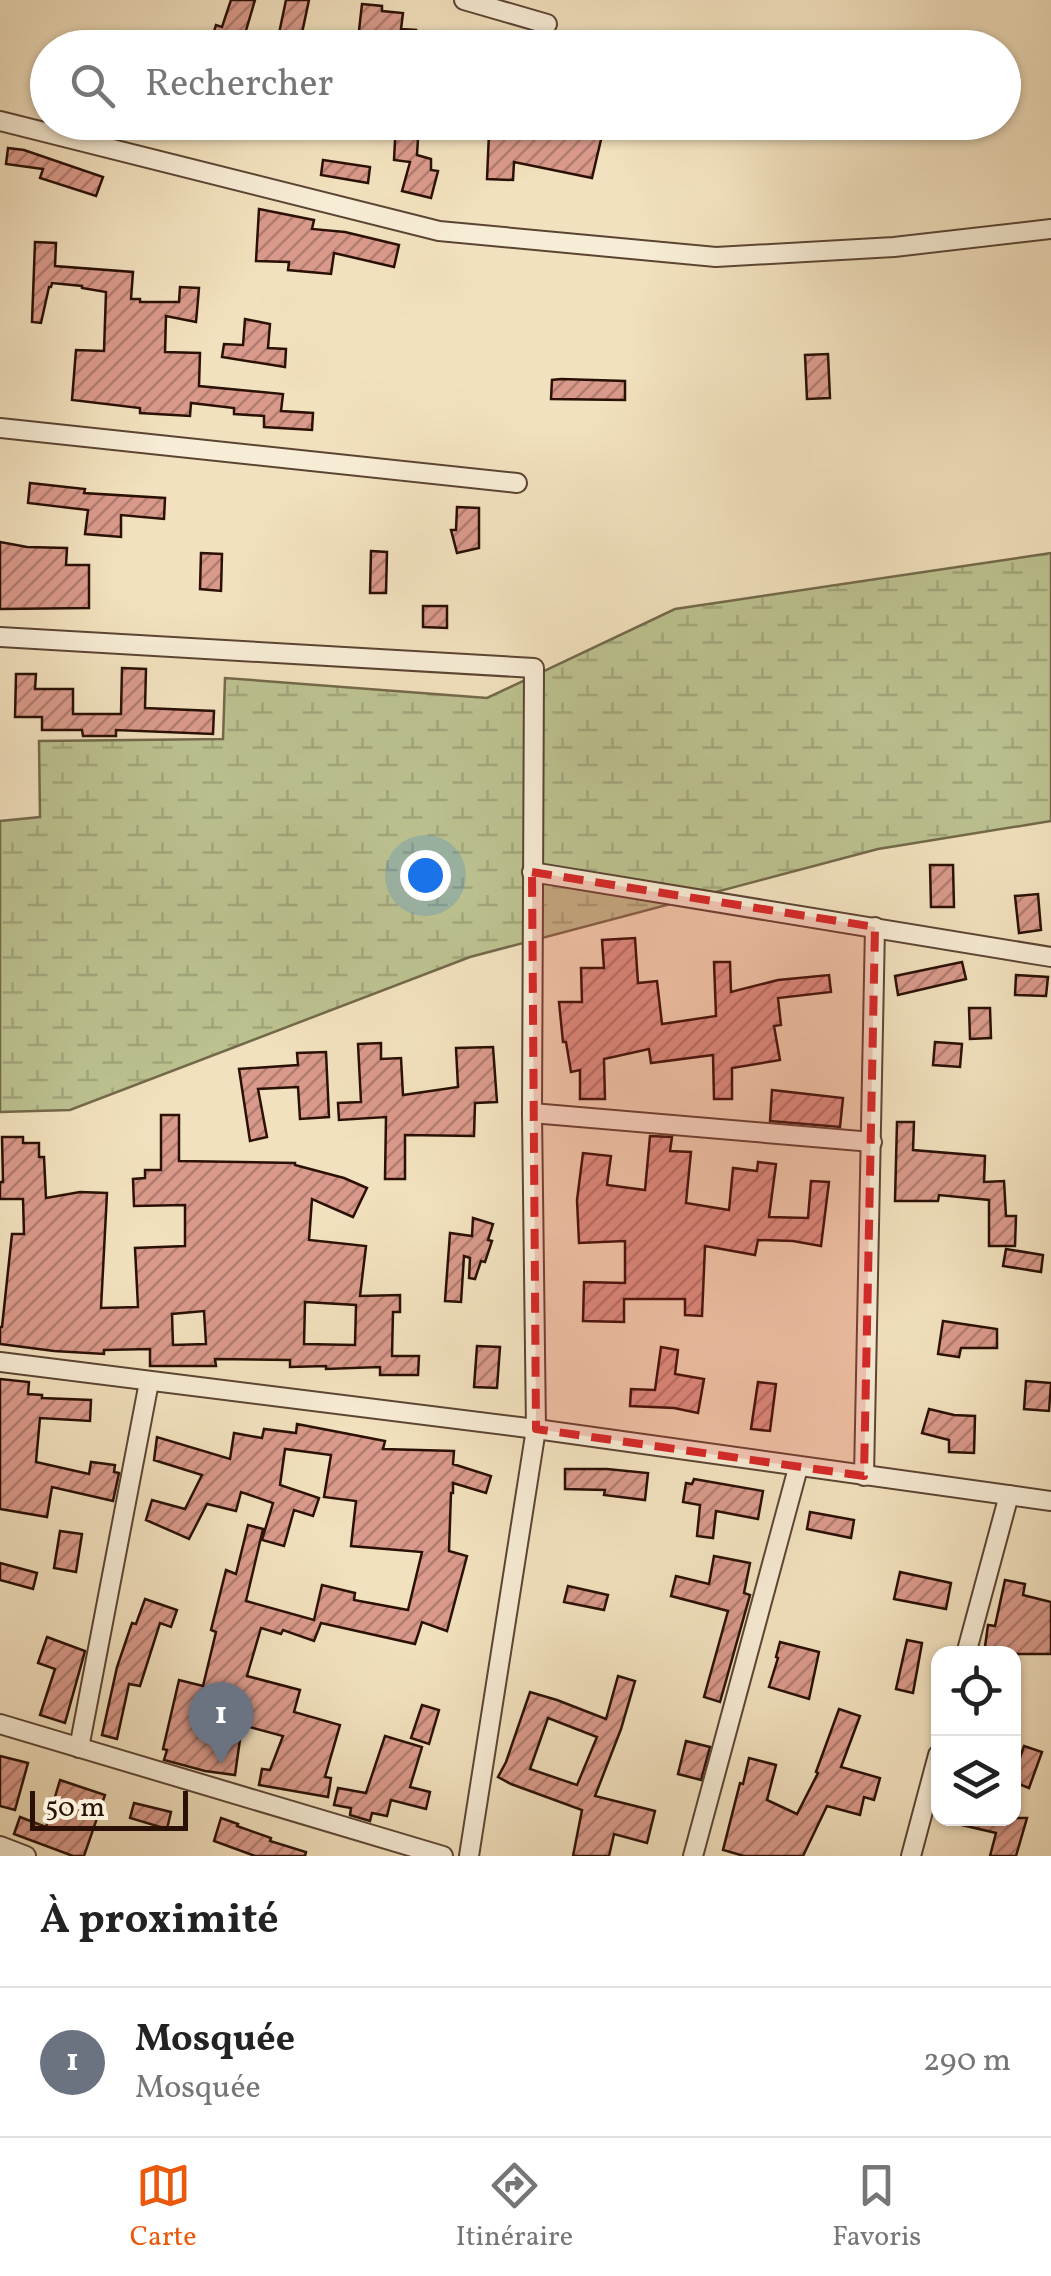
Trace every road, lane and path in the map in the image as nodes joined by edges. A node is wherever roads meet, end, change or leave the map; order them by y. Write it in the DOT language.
graph roads {
  1 [pos="464,0"];
  2 [pos="547,24"];
  3 [pos="0,121"];
  4 [pos="30,128"];
  5 [pos="77,140"];
  6 [pos="1051,229"];
  7 [pos="0,428"];
  8 [pos="516,483"];
  9 [pos="0,638"];
  10 [pos="532,872"];
  11 [pos="876,927"];
  12 [pos="1051,957"];
  13 [pos="532,1113"];
  14 [pos="872,1142"];
  15 [pos="0,1362"];
  16 [pos="148,1382"];
  17 [pos="536,1429"];
  18 [pos="798,1468"];
  19 [pos="864,1476"];
  20 [pos="1009,1495"];
  21 [pos="1051,1501"];
  22 [pos="968,1646"];
  23 [pos="0,1724"];
  24 [pos="79,1748"];
  25 [pos="931,1781"];
  26 [pos="0,1846"];
  27 [pos="26,1856"];
  28 [pos="443,1856"];
  29 [pos="469,1856"];
  30 [pos="693,1856"];
  31 [pos="911,1856"];
  1 -- 2 [label="street"];
  3 -- 4 [label="street"];
  5 -- 6 [label="street"];
  7 -- 8 [label="street"];
  9 -- 10 [label="street"];
  10 -- 11 [label="street"];
  10 -- 13 [label="street"];
  11 -- 12 [label="street"];
  11 -- 14 [label="street"];
  13 -- 14 [label="street"];
  13 -- 17 [label="street"];
  14 -- 19 [label="street"];
  15 -- 16 [label="street"];
  16 -- 17 [label="street"];
  16 -- 24 [label="street"];
  17 -- 18 [label="street"];
  17 -- 29 [label="street"];
  18 -- 19 [label="street"];
  18 -- 30 [label="street"];
  19 -- 20 [label="street"];
  20 -- 21 [label="street"];
  20 -- 22 [label="street"];
  23 -- 24 [label="street"];
  24 -- 28 [label="street"];
  25 -- 31 [label="street"];
  26 -- 27 [label="street"];
}
